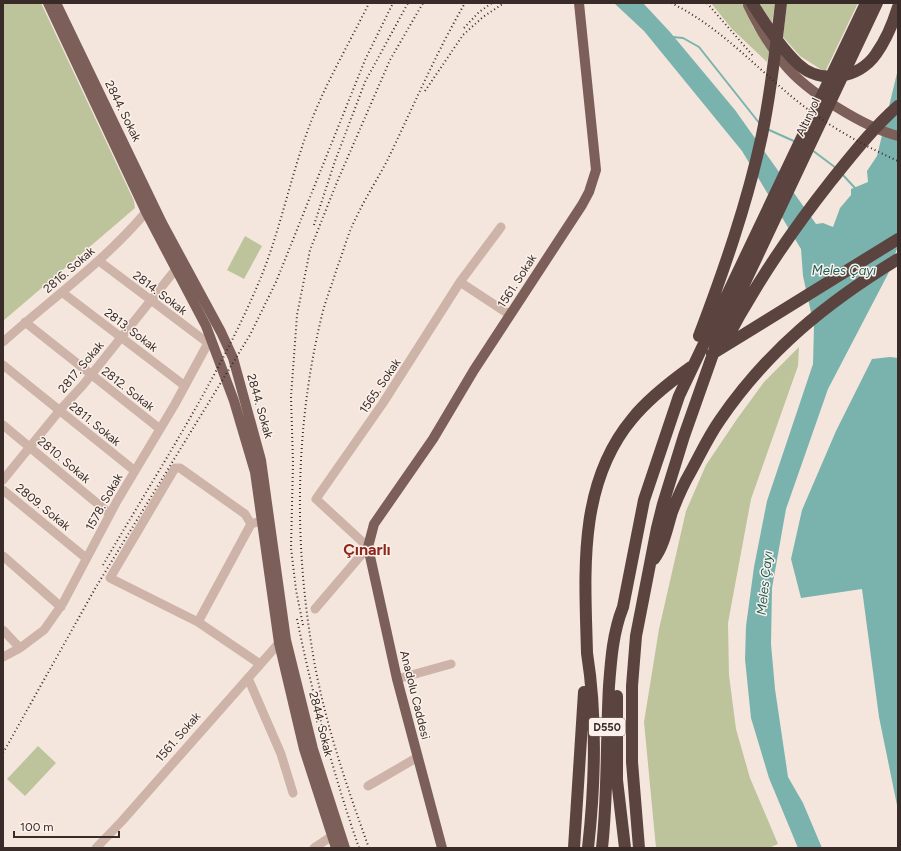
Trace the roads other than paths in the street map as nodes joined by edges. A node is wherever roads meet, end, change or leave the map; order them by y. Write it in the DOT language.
graph roads {
  1 [pos="48,3"];
  2 [pos="56,3"];
  3 [pos="579,3"];
  4 [pos="747,3"];
  5 [pos="752,3"];
  6 [pos="781,3"];
  7 [pos="866,3"];
  8 [pos="877,3"];
  9 [pos="897,10"];
  10 [pos="898,106"];
  11 [pos="898,136"];
  12 [pos="146,212"];
  13 [pos="501,227"];
  14 [pos="898,239"];
  15 [pos="758,241"];
  16 [pos="898,259"];
  17 [pos="99,261"];
  18 [pos="176,269"];
  19 [pos="460,282"];
  20 [pos="63,293"];
  21 [pos="151,302"];
  22 [pos="510,314"];
  23 [pos="25,322"];
  24 [pos="122,337"];
  25 [pos="3,342"];
  26 [pos="208,343"];
  27 [pos="3,365"];
  28 [pos="92,375"];
  29 [pos="702,384"];
  30 [pos="185,386"];
  31 [pos="679,396"];
  32 [pos="60,410"];
  33 [pos="3,425"];
  34 [pos="160,429"];
  35 [pos="30,447"];
  36 [pos="135,472"];
  37 [pos="3,480"];
  38 [pos="3,490"];
  39 [pos="110,514"];
  40 [pos="261,521"];
  41 [pos="251,524"];
  42 [pos="368,547"];
  43 [pos="3,556"];
  44 [pos="86,558"];
  45 [pos="650,565"];
  46 [pos="60,607"];
  47 [pos="623,607"];
  48 [pos="315,609"];
  49 [pos="198,622"];
  50 [pos="3,630"];
  51 [pos="282,642"];
  52 [pos="20,648"];
  53 [pos="588,653"];
  54 [pos="3,657"];
  55 [pos="260,664"];
  56 [pos="451,664"];
  57 [pos="248,678"];
  58 [pos="397,679"];
  59 [pos="418,757"];
  60 [pos="368,786"];
  61 [pos="293,793"];
  62 [pos="635,807"];
  63 [pos="332,836"];
  64 [pos="96,848"];
  65 [pos="314,848"];
  66 [pos="336,848"];
  67 [pos="345,848"];
  68 [pos="442,848"];
  69 [pos="574,848"];
  70 [pos="588,848"];
  71 [pos="602,848"];
  72 [pos="625,848"];
  73 [pos="639,848"];
  74 [pos="644,848"];
  1 -- 12 [label="main road, 2844. Sokak"];
  2 -- 51 [label="main road, 2844. Sokak"];
  3 -- 22 [label="main road, 1561. Sokak"];
  4 -- 11 [label="main road"];
  5 -- 9 [label="highway"];
  6 -- 31 [label="highway"];
  7 -- 15 [label="highway, Altınyol"];
  8 -- 15 [label="highway, Altınyol"];
  10 -- 29 [label="highway"];
  12 -- 17 [label="street, 2816. Sokak"];
  12 -- 18 [label="main road, 2844. Sokak"];
  13 -- 19 [label="street, 1565. Sokak"];
  14 -- 53 [label="highway"];
  15 -- 29 [label="highway"];
  15 -- 31 [label="highway"];
  16 -- 45 [label="highway"];
  17 -- 20 [label="street, 2816. Sokak"];
  17 -- 21 [label="street, 2814. Sokak"];
  18 -- 21 [label="street, 2817. Sokak"];
  18 -- 40 [label="main road, 2844. Sokak"];
  19 -- 22 [label="street"];
  19 -- 42 [label="street, 1565. Sokak"];
  20 -- 23 [label="street, 2816. Sokak"];
  20 -- 24 [label="street, 2813. Sokak"];
  21 -- 24 [label="street, 2817. Sokak"];
  21 -- 26 [label="street, 2814. Sokak"];
  22 -- 42 [label="main road, 1561. Sokak"];
  23 -- 25 [label="street, 2816. Sokak"];
  23 -- 28 [label="street, 2812. Sokak"];
  24 -- 28 [label="street, 2817. Sokak"];
  24 -- 30 [label="street, 2813. Sokak"];
  26 -- 30 [label="street, 1578. Sokak"];
  27 -- 32 [label="street, 2811. Sokak"];
  28 -- 32 [label="street, 2817. Sokak"];
  28 -- 34 [label="street, 2812. Sokak"];
  29 -- 45 [label="highway"];
  30 -- 34 [label="street, 1578. Sokak"];
  31 -- 47 [label="highway"];
  32 -- 35 [label="street, 2817. Sokak"];
  32 -- 36 [label="street, 2811. Sokak"];
  33 -- 35 [label="street, 2810. Sokak"];
  34 -- 36 [label="street, 1578. Sokak"];
  35 -- 37 [label="street, 2817. Sokak"];
  35 -- 39 [label="street, 2810. Sokak"];
  36 -- 39 [label="street, 1578. Sokak"];
  38 -- 44 [label="street, 2809. Sokak"];
  39 -- 44 [label="street, 1578. Sokak"];
  40 -- 41 [label="street"];
  40 -- 51 [label="main road, 2844. Sokak"];
  41 -- 49 [label="street"];
  41 -- 49 [label="street"];
  42 -- 48 [label="street"];
  42 -- 58 [label="main road, Anadolu Caddesi"];
  43 -- 46 [label="street"];
  44 -- 46 [label="street, 1578. Sokak"];
  45 -- 62 [label="highway"];
  46 -- 52 [label="street, 1578. Sokak"];
  47 -- 71 [label="highway, D550"];
  47 -- 72 [label="highway"];
  49 -- 55 [label="street"];
  50 -- 52 [label="street"];
  51 -- 55 [label="street, 1561. Sokak"];
  51 -- 63 [label="main road, 2844. Sokak"];
  51 -- 67 [label="main road, 2844. Sokak"];
  52 -- 54 [label="street, 1578. Sokak"];
  53 -- 69 [label="highway"];
  53 -- 70 [label="highway"];
  55 -- 57 [label="street, 1561. Sokak"];
  56 -- 58 [label="street"];
  57 -- 61 [label="street"];
  57 -- 64 [label="street, 1561. Sokak"];
  58 -- 59 [label="main road, Anadolu Caddesi"];
  59 -- 60 [label="street"];
  59 -- 68 [label="main road, Anadolu Caddesi"];
  62 -- 73 [label="highway"];
  62 -- 74 [label="highway"];
  63 -- 65 [label="street"];
  63 -- 66 [label="main road, 2844. Sokak"];
}
